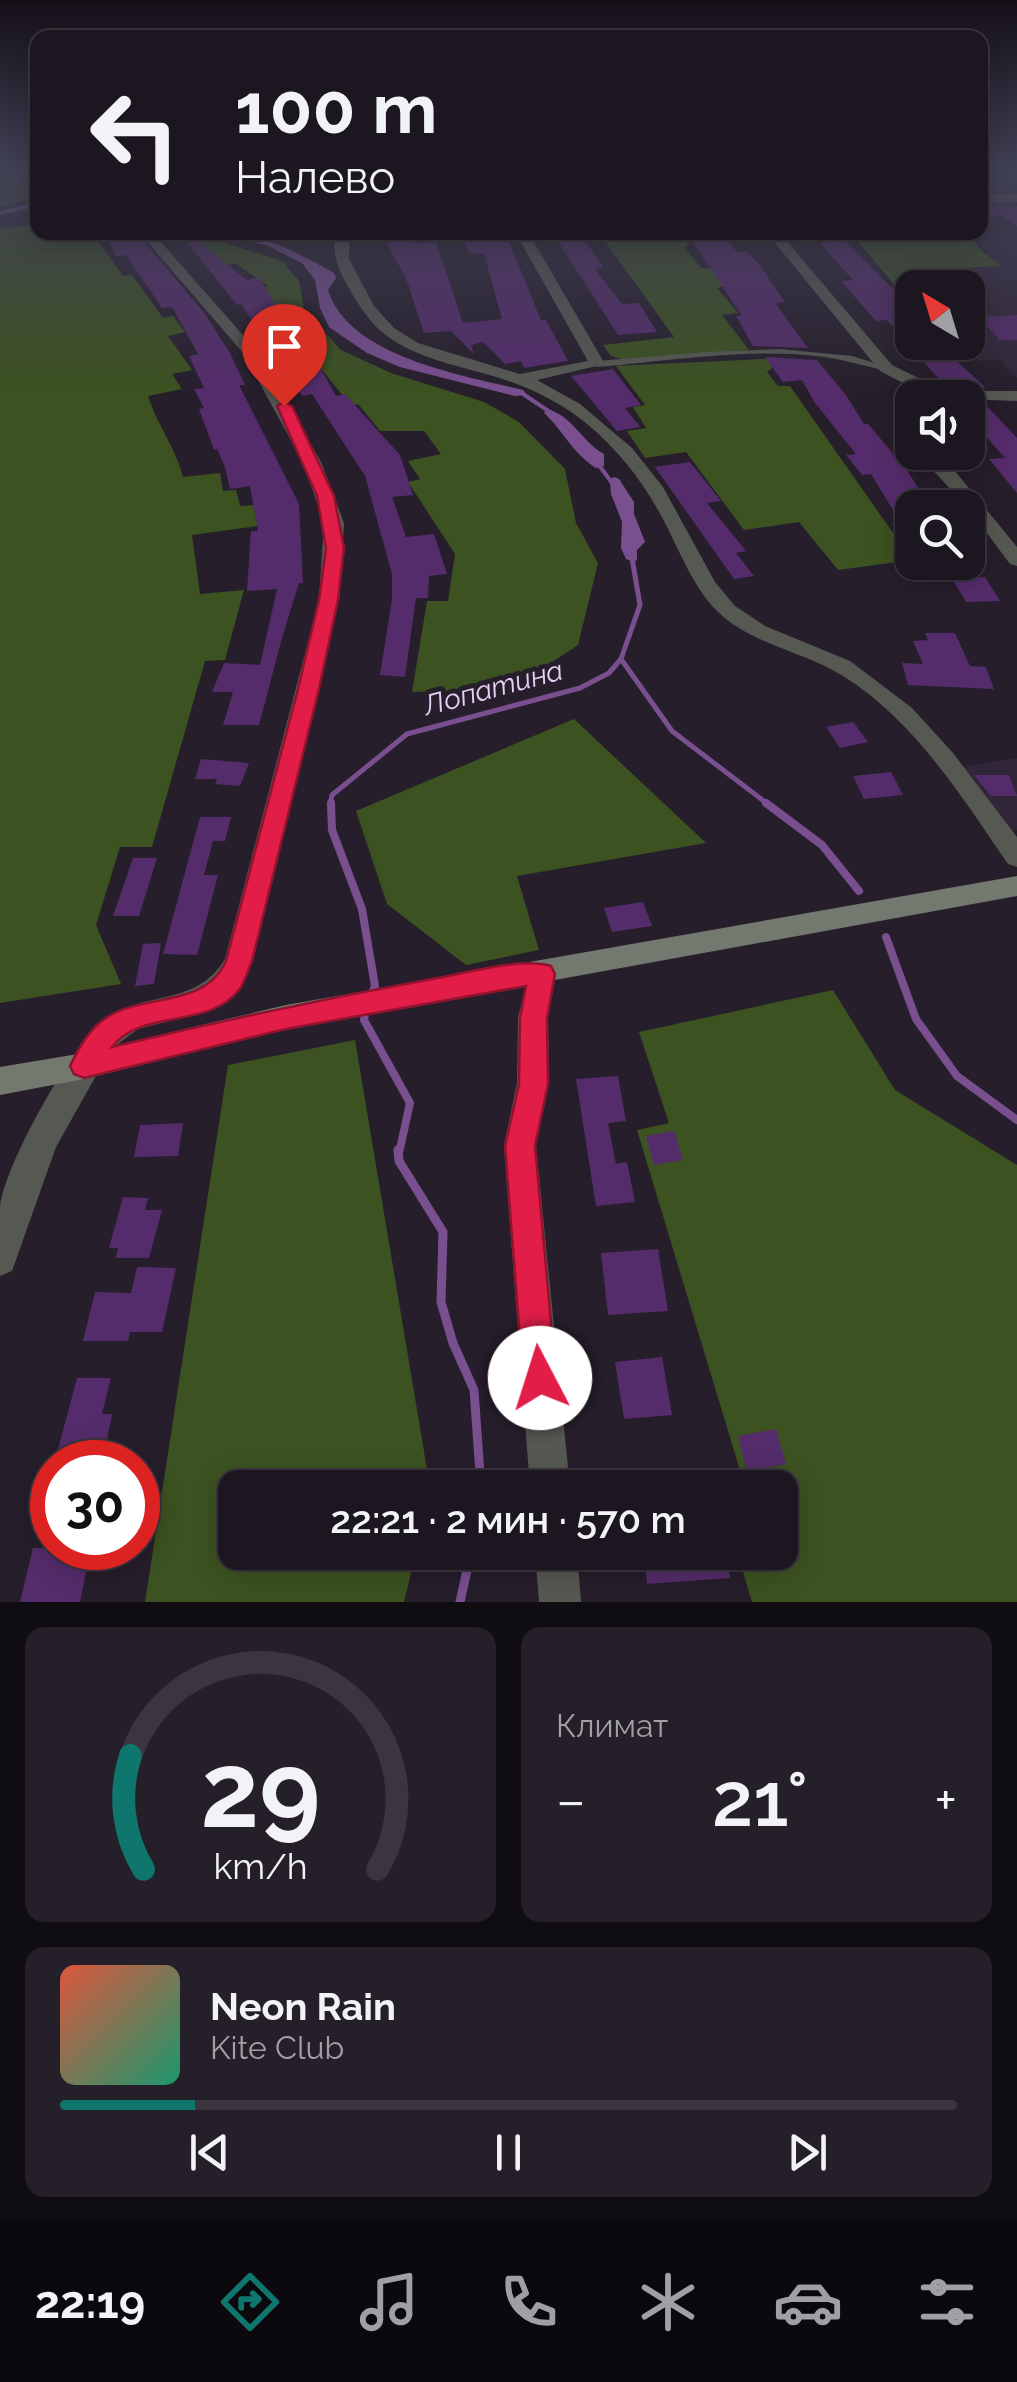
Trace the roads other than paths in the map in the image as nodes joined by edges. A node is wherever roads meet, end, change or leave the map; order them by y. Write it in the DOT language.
graph roads {
  1 [pos="155,245"];
  2 [pos="339,245"];
  3 [pos="528,245"];
  4 [pos="783,245"];
  5 [pos="597,364"];
  6 [pos="886,368"];
  7 [pos="523,378"];
  8 [pos="911,380"];
  9 [pos="985,396"];
  10 [pos="1017,396"];
  11 [pos="945,470"];
  12 [pos="1017,560"];
  13 [pos="1017,857"];
  14 [pos="1017,886"];
  15 [pos="542,974"];
  16 [pos="84,1066"];
  17 [pos="0,1081"];
  18 [pos="0,1259"];
  19 [pos="548,1470"];
  20 [pos="557,1570"];
  21 [pos="560,1602"];
  1 -- 16 [label="street"];
  2 -- 7 [label="street"];
  3 -- 5 [label="street"];
  4 -- 6 [label="street"];
  5 -- 6 [label="lane"];
  5 -- 7 [label="street"];
  6 -- 8 [label="street"];
  7 -- 13 [label="street"];
  9 -- 10 [label="street"];
  11 -- 12 [label="street"];
  14 -- 15 [label="main road"];
  15 -- 16 [label="main road"];
  15 -- 19 [label="street"];
  16 -- 17 [label="main road"];
  16 -- 18 [label="street"];
  20 -- 21 [label="street"];
}
